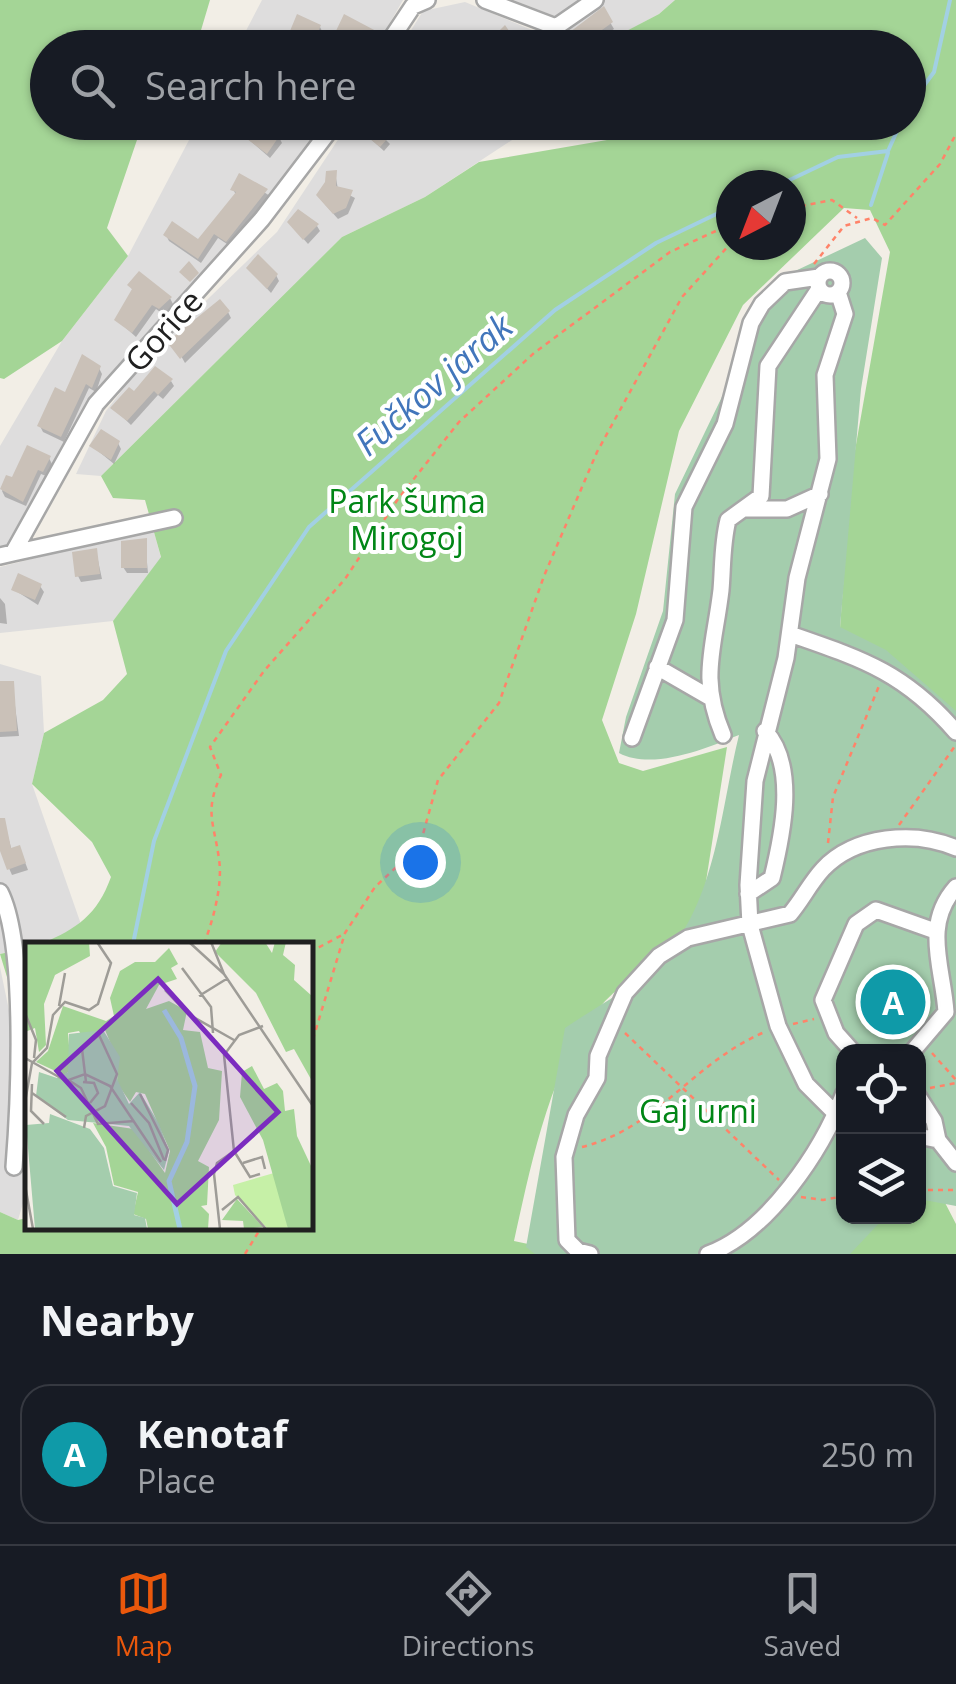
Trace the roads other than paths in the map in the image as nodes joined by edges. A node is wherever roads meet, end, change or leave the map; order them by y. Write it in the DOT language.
graph roads {
  1 [pos="485,0"];
  2 [pos="595,0"];
  3 [pos="418,2"];
  4 [pos="556,27"];
  5 [pos="398,30"];
  6 [pos="552,30"];
  7 [pos="322,140"];
  8 [pos="817,281"];
  9 [pos="820,494"];
  10 [pos="746,509"];
  11 [pos="174,518"];
  12 [pos="7,555"];
  13 [pos="790,634"];
  14 [pos="657,667"];
  15 [pos="709,696"];
  16 [pos="766,731"];
  17 [pos="956,732"];
  18 [pos="723,735"];
  19 [pos="632,738"];
  20 [pos="956,848"];
  21 [pos="956,888"];
  22 [pos="0,892"];
  23 [pos="748,894"];
  24 [pos="750,925"];
  25 [pos="935,931"];
  26 [pos="847,1044"];
  27 [pos="919,1044"];
  28 [pos="926,1106"];
  29 [pos="836,1115"];
  30 [pos="836,1123"];
  31 [pos="926,1138"];
  32 [pos="938,1140"];
  33 [pos="956,1162"];
  34 [pos="14,1167"];
  35 [pos="590,1254"];
  36 [pos="708,1254"];
  1 -- 4 [label="street"];
  2 -- 4 [label="street"];
  3 -- 5 [label="street"];
  4 -- 6 [label="street"];
  7 -- 12 [label="street, Gorice"];
  8 -- 9 [label="street"];
  8 -- 10 [label="street"];
  8 -- 14 [label="street"];
  9 -- 10 [label="street"];
  9 -- 13 [label="street"];
  10 -- 15 [label="street"];
  11 -- 12 [label="street, Gorice"];
  13 -- 16 [label="street"];
  13 -- 17 [label="street"];
  14 -- 15 [label="street"];
  14 -- 19 [label="street"];
  15 -- 18 [label="street"];
  16 -- 23 [label="street"];
  16 -- 23 [label="street"];
  20 -- 24 [label="street"];
  21 -- 25 [label="street"];
  22 -- 34 [label="street"];
  23 -- 24 [label="street"];
  24 -- 29 [label="street"];
  24 -- 35 [label="street"];
  25 -- 26 [label="street"];
  25 -- 27 [label="street"];
  28 -- 32 [label="street"];
  30 -- 36 [label="street"];
  31 -- 32 [label="street"];
  32 -- 33 [label="street"];
}
